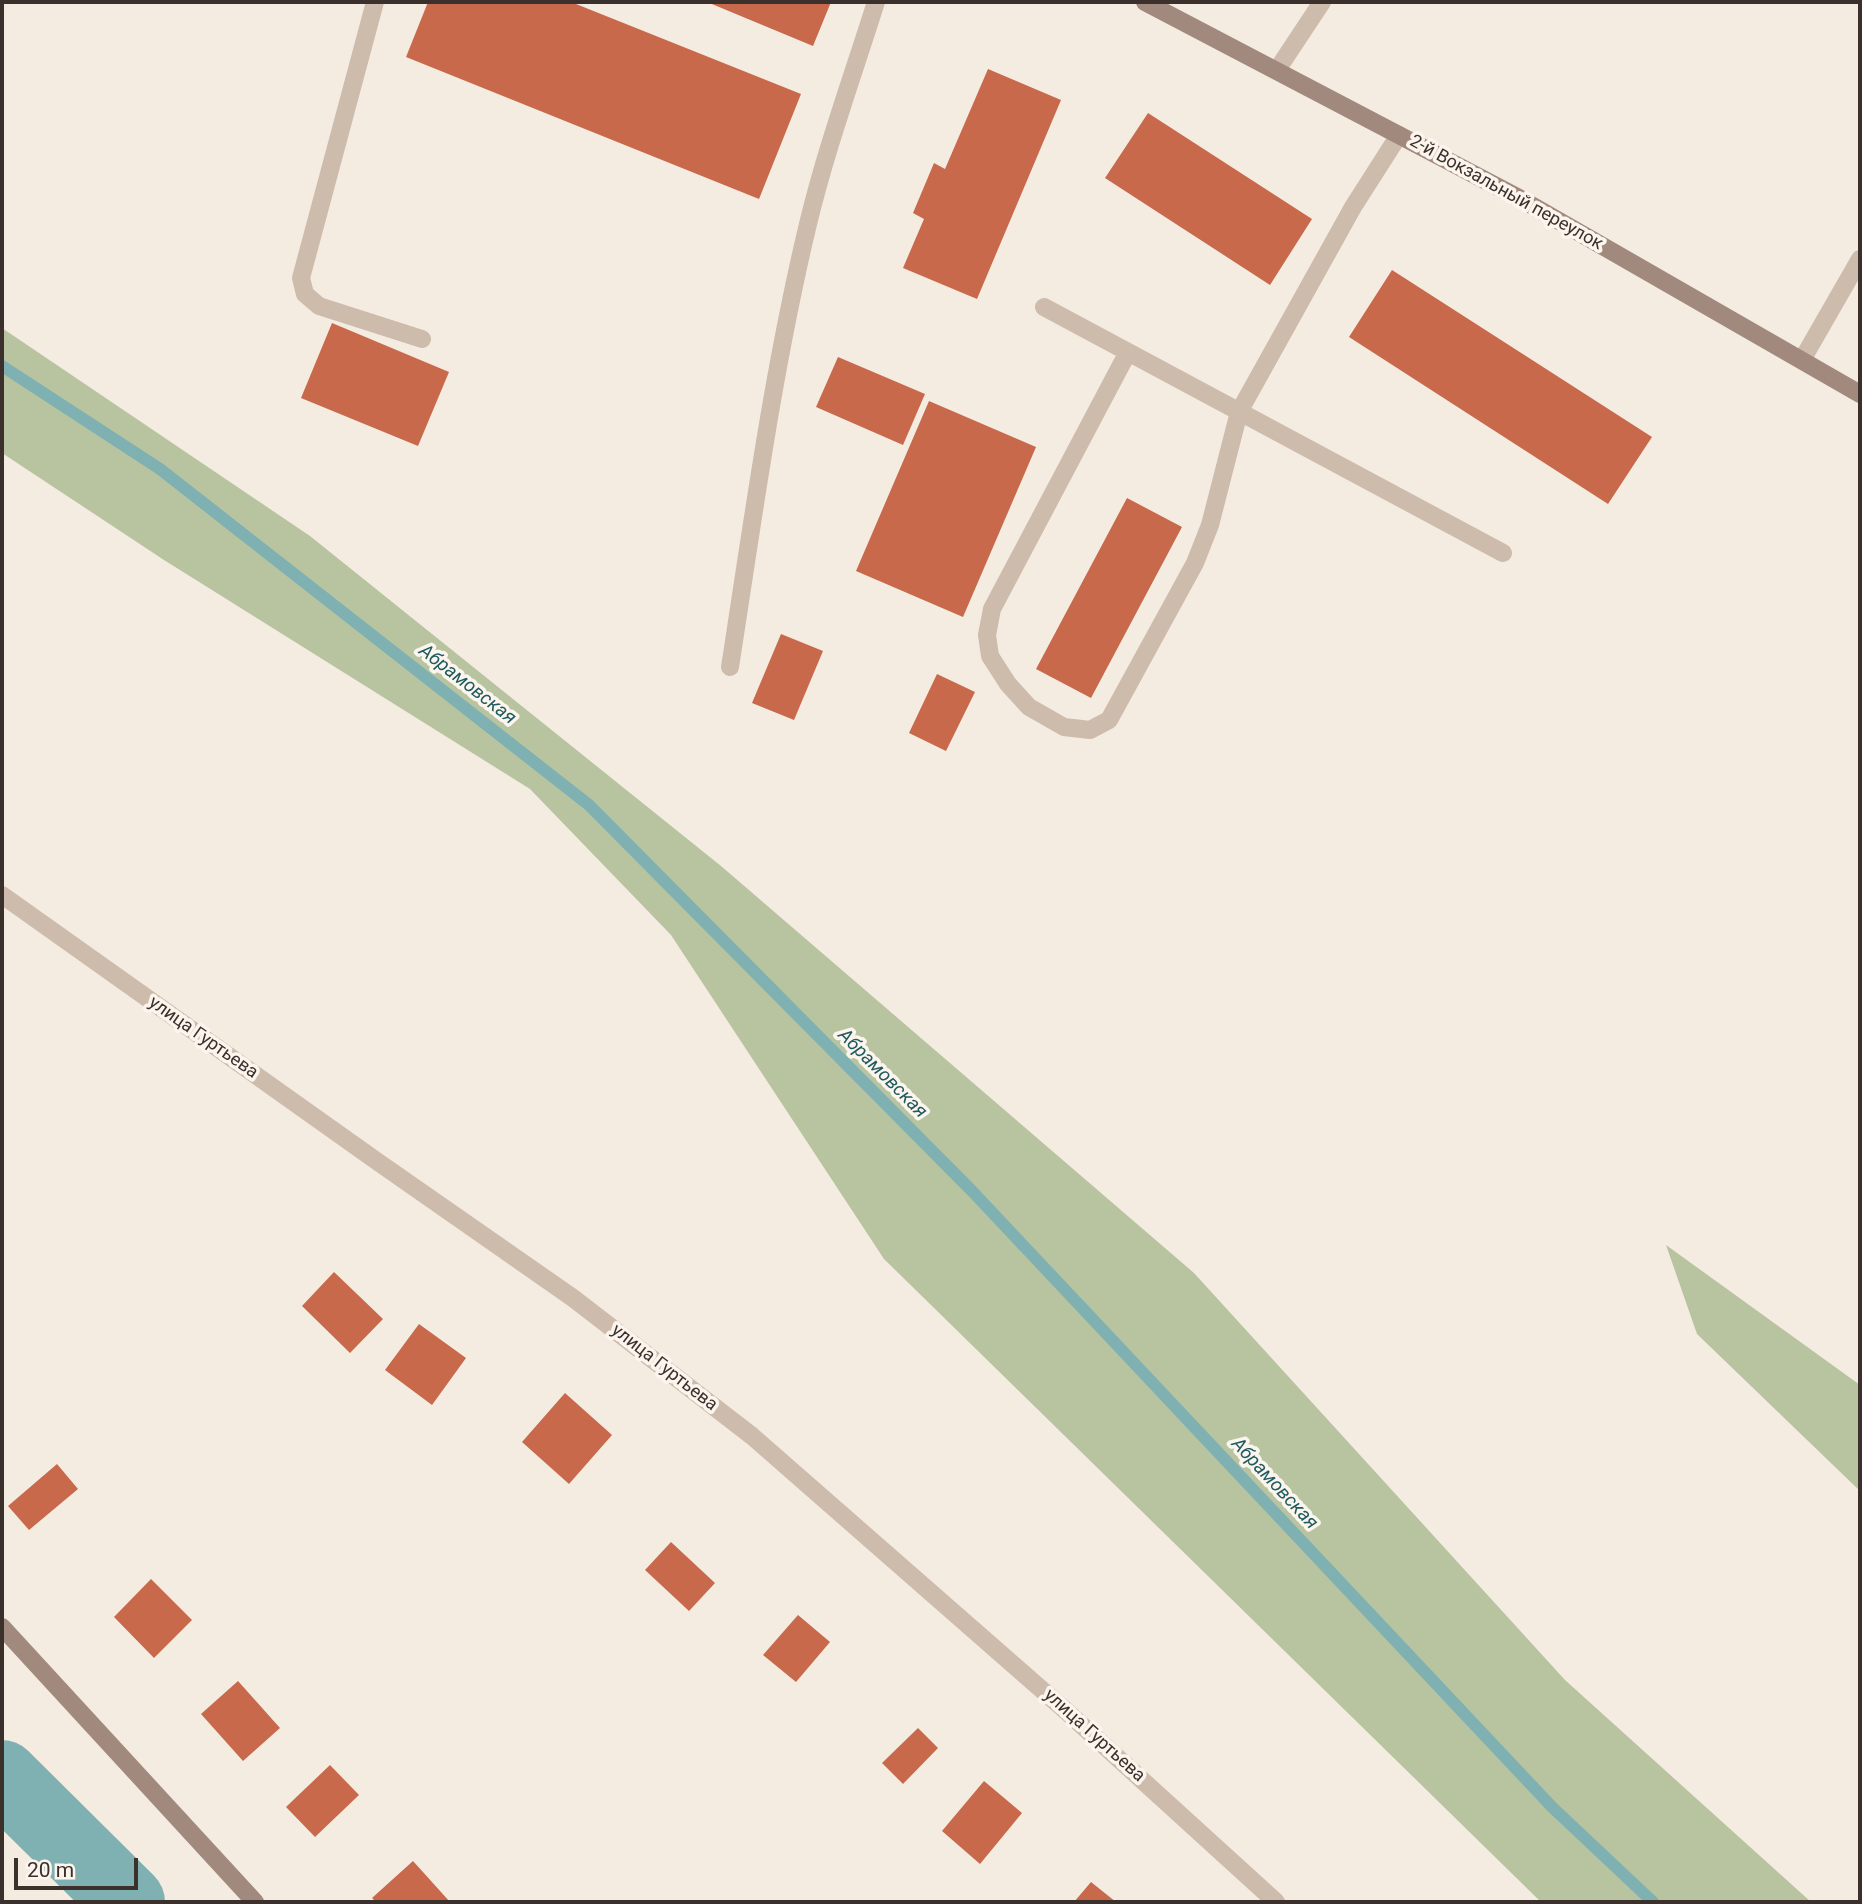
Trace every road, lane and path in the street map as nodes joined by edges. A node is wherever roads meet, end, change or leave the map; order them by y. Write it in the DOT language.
graph roads {
  1 [pos="375,2"];
  2 [pos="876,2"];
  3 [pos="1145,2"];
  4 [pos="1322,2"];
  5 [pos="1278,70"];
  6 [pos="1399,135"];
  7 [pos="1860,260"];
  8 [pos="1044,307"];
  9 [pos="422,339"];
  10 [pos="1128,352"];
  11 [pos="1802,360"];
  12 [pos="1860,394"];
  13 [pos="1239,412"];
  14 [pos="1503,553"];
  15 [pos="730,667"];
  16 [pos="2,895"];
  17 [pos="2,1627"];
  18 [pos="255,1902"];
  19 [pos="1276,1902"];
  1 -- 9 [label="street"];
  2 -- 15 [label="street"];
  3 -- 5 [label="street, 2-й Вокзальный переулок"];
  4 -- 5 [label="street"];
  5 -- 6 [label="street, 2-й Вокзальный переулок"];
  6 -- 11 [label="street, 2-й Вокзальный переулок"];
  6 -- 13 [label="street"];
  7 -- 11 [label="street"];
  8 -- 10 [label="street"];
  10 -- 13 [label="street"];
  10 -- 13 [label="street"];
  11 -- 12 [label="street, 2-й Вокзальный переулок"];
  13 -- 14 [label="street"];
  16 -- 19 [label="street, улица Гуртьева"];
  17 -- 18 [label="street"];
}
